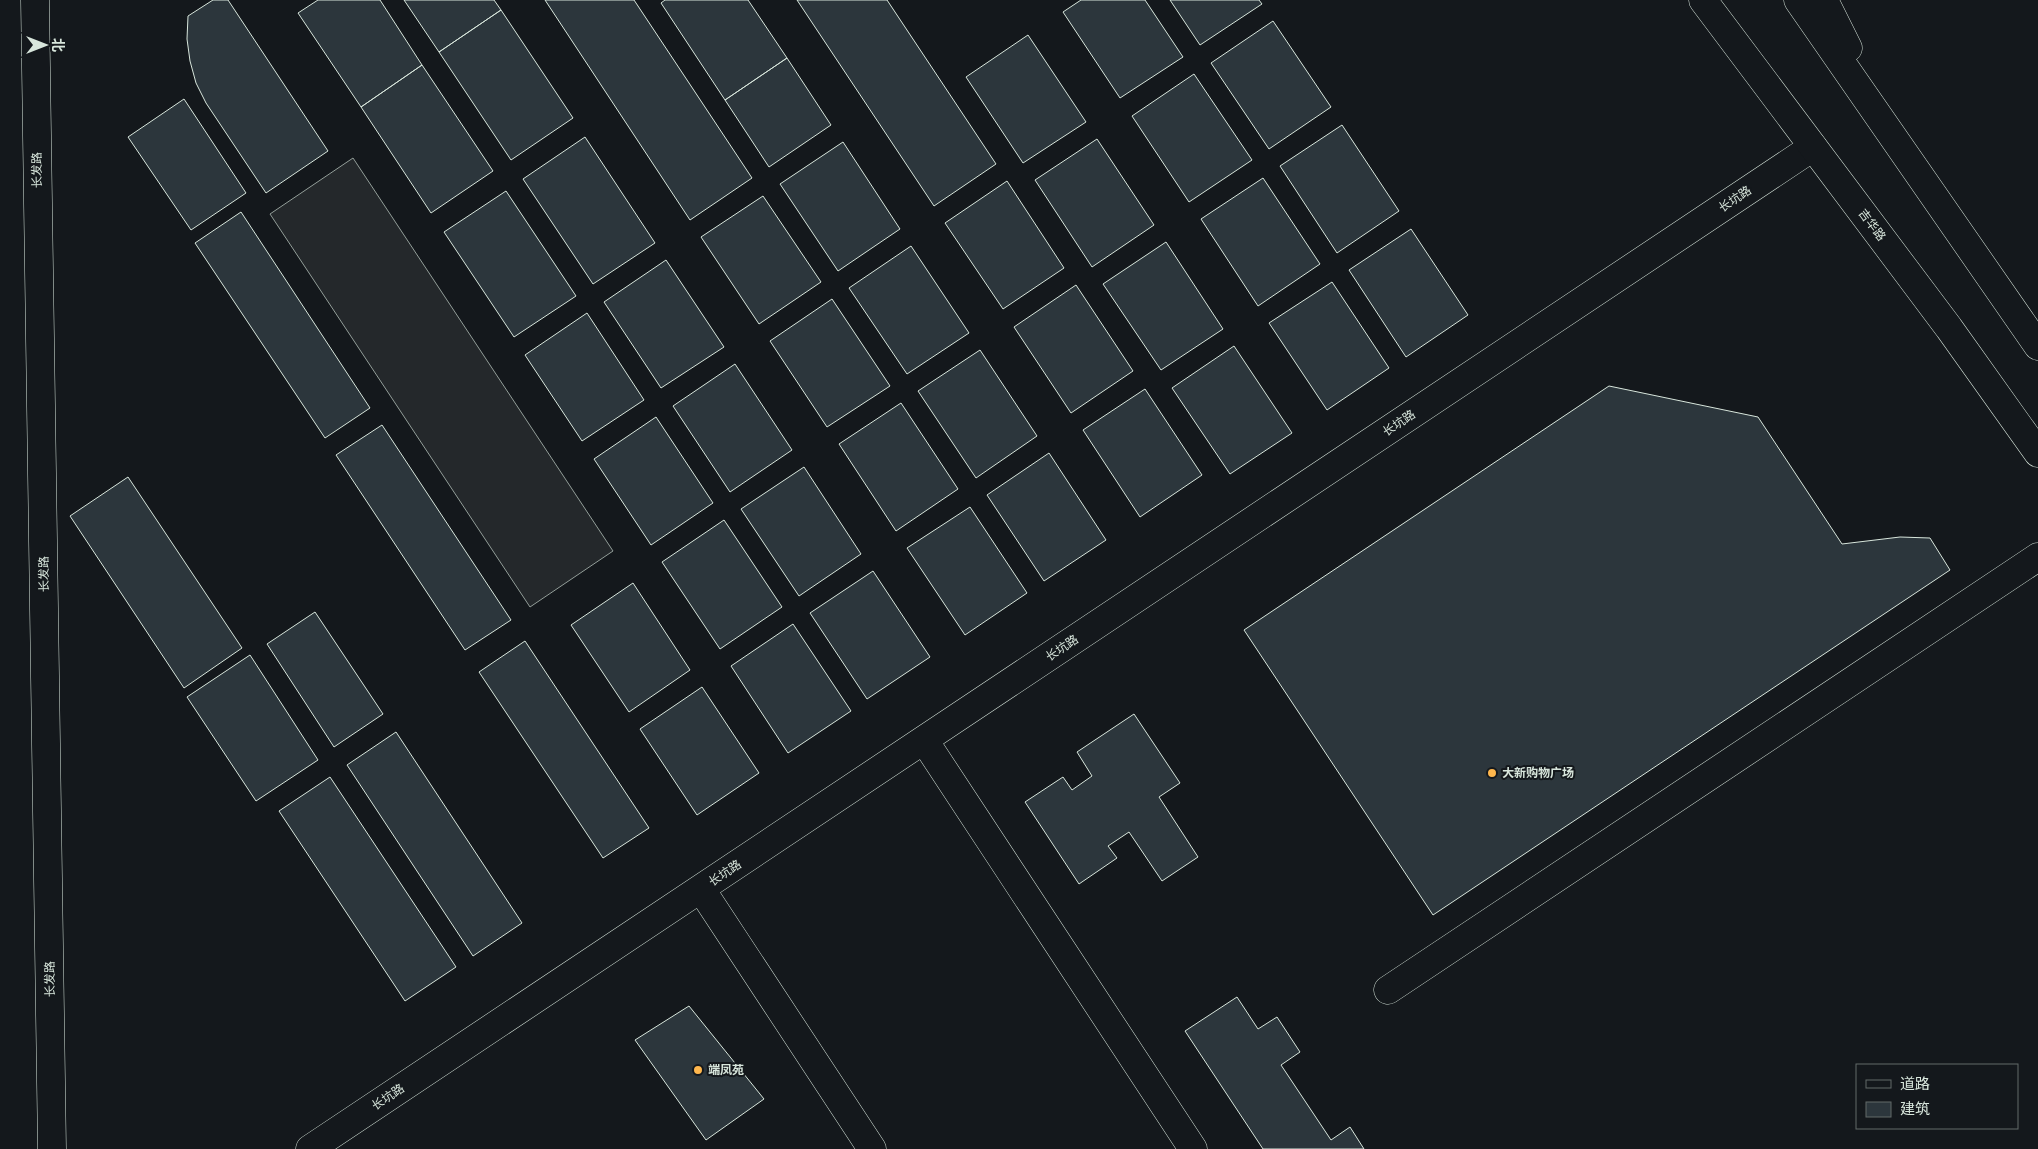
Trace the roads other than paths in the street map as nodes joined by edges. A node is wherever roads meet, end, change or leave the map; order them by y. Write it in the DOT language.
graph roads {
  1 [pos="35,0"];
  2 [pos="1703,0"];
  3 [pos="1798,0"];
  4 [pos="1824,0"];
  5 [pos="1883,122"];
  6 [pos="1813,147"];
  7 [pos="2038,346"];
  8 [pos="2038,453"];
  9 [pos="2038,557"];
  10 [pos="924,740"];
  11 [pos="701,889"];
  12 [pos="1388,990"];
  13 [pos="52,1149"];
  14 [pos="310,1149"];
  15 [pos="872,1149"];
  16 [pos="1193,1149"];
  1 -- 13 [label="street, 长发路"];
  2 -- 6 [label="street, 吉华路"];
  3 -- 5 [label="street"];
  4 -- 5 [label="street"];
  5 -- 7 [label="street"];
  6 -- 8 [label="street, 吉华路"];
  6 -- 10 [label="street, 长坑路"];
  9 -- 12 [label="street"];
  10 -- 11 [label="street, 长坑路"];
  10 -- 16 [label="street"];
  11 -- 14 [label="street, 长坑路"];
  11 -- 15 [label="street"];
}
